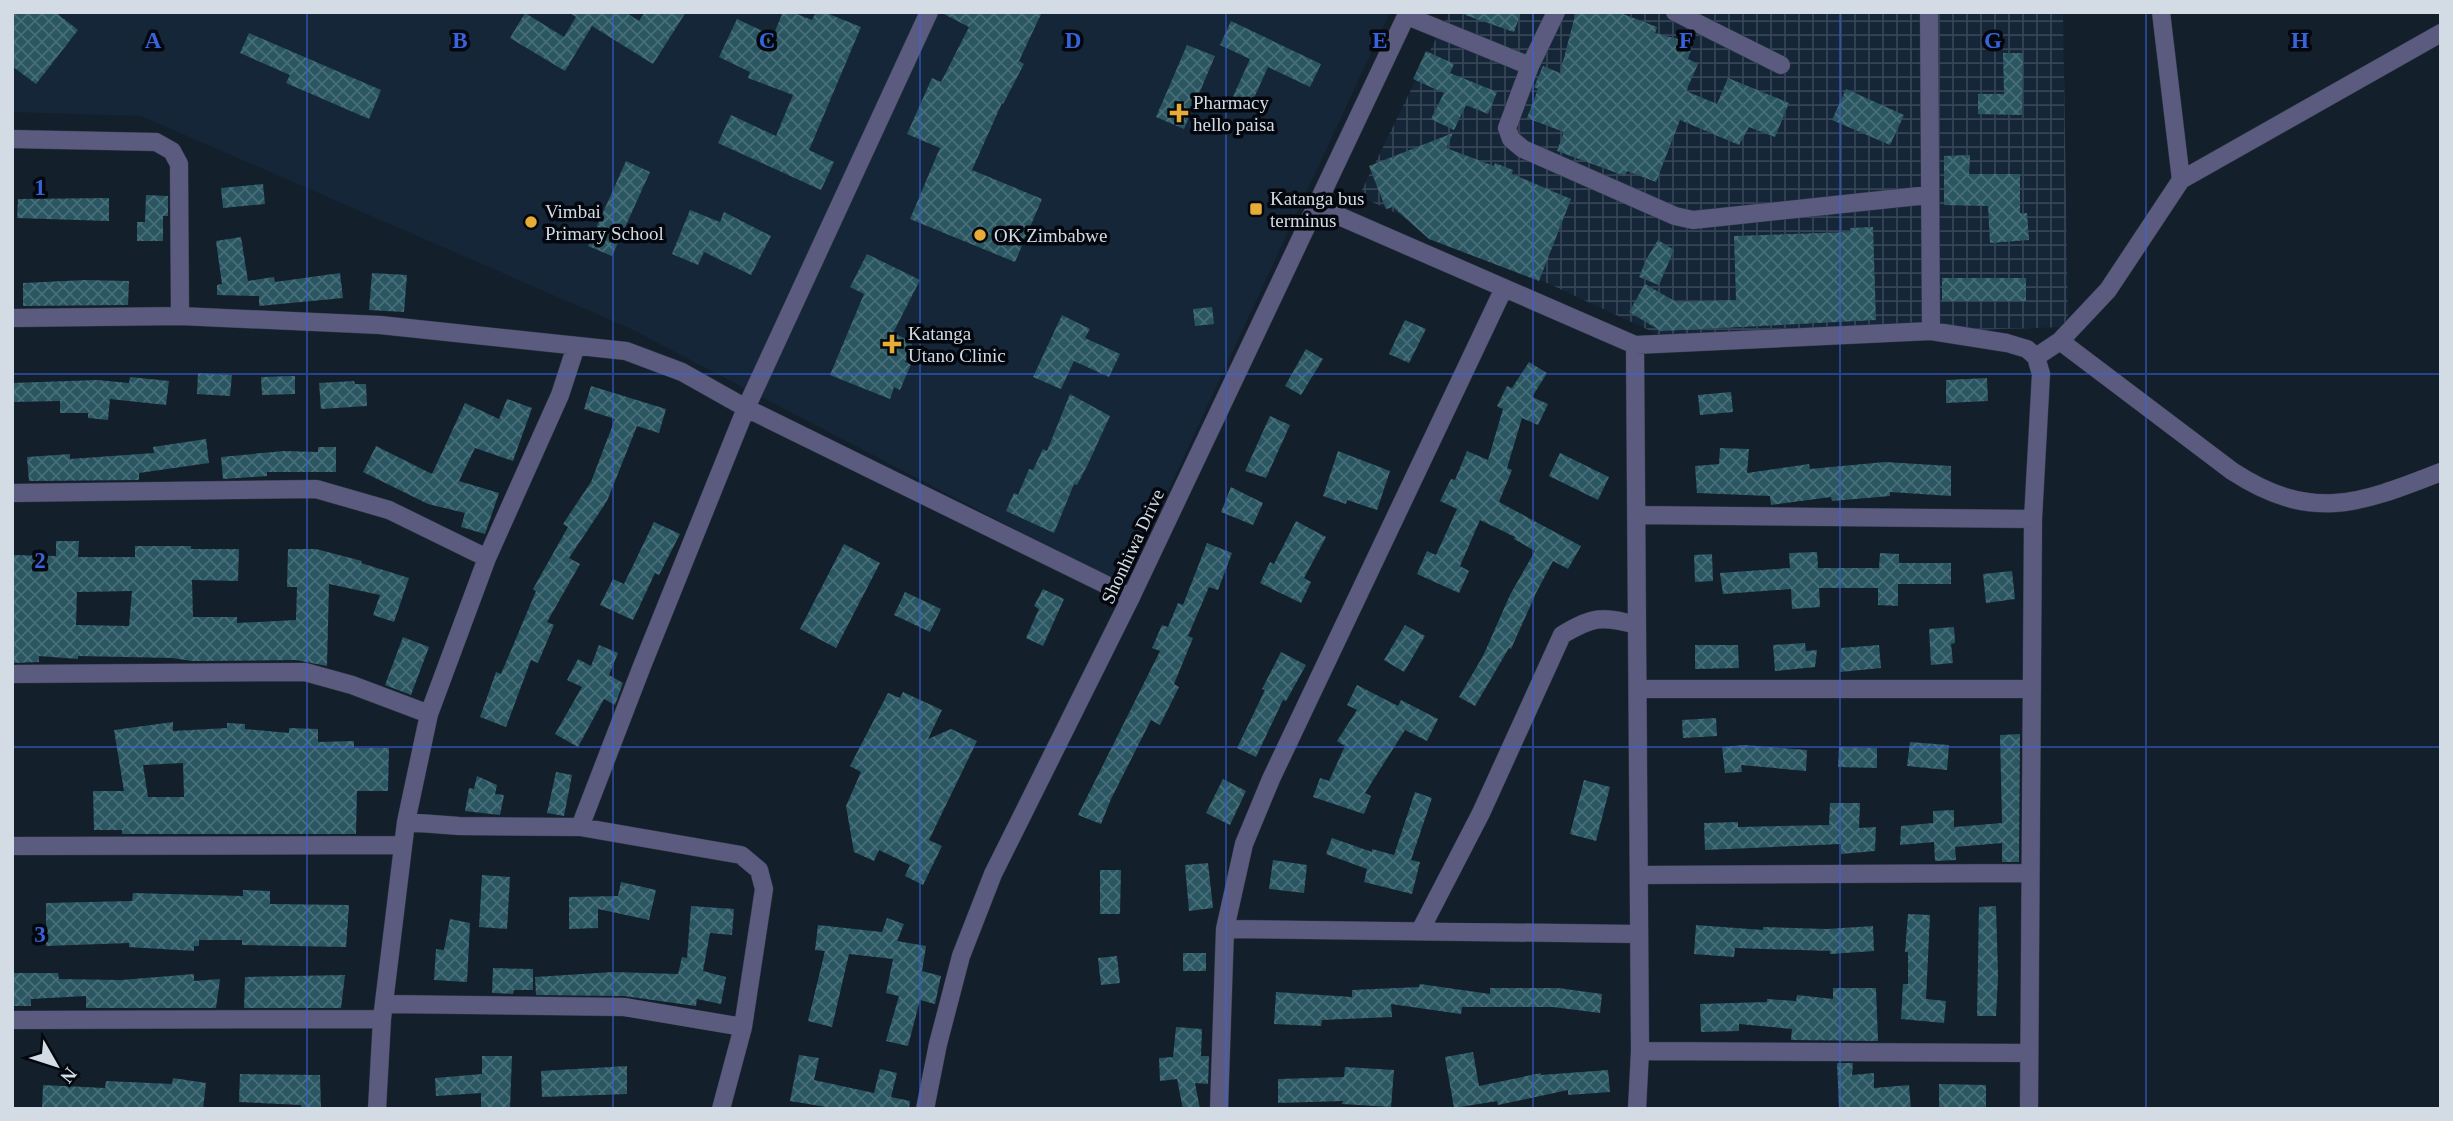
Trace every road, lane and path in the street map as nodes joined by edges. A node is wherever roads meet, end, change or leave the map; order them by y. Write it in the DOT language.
graph roads {
  1 [pos="929,12"];
  2 [pos="1556,12"];
  3 [pos="1675,12"];
  4 [pos="1929,12"];
  5 [pos="2161,12"];
  6 [pos="1407,14"];
  7 [pos="2441,33"];
  8 [pos="1781,65"];
  9 [pos="1530,66"];
  10 [pos="12,139"];
  11 [pos="2181,180"];
  12 [pos="1928,195"];
  13 [pos="1316,206"];
  14 [pos="1504,288"];
  15 [pos="180,316"];
  16 [pos="12,318"];
  17 [pos="1931,331"];
  18 [pos="2060,341"];
  19 [pos="1635,345"];
  20 [pos="576,346"];
  21 [pos="2036,357"];
  22 [pos="746,408"];
  23 [pos="2441,472"];
  24 [pos="12,493"];
  25 [pos="1636,515"];
  26 [pos="2033,519"];
  27 [pos="487,558"];
  28 [pos="1131,597"];
  29 [pos="1637,625"];
  30 [pos="12,674"];
  31 [pos="1638,689"];
  32 [pos="2032,689"];
  33 [pos="429,714"];
  34 [pos="406,822"];
  35 [pos="580,827"];
  36 [pos="403,845"];
  37 [pos="12,846"];
  38 [pos="2030,873"];
  39 [pos="1639,875"];
  40 [pos="1224,929"];
  41 [pos="1420,931"];
  42 [pos="1638,934"];
  43 [pos="383,1011"];
  44 [pos="12,1020"];
  45 [pos="743,1027"];
  46 [pos="1640,1051"];
  47 [pos="2029,1053"];
  48 [pos="377,1109"];
  49 [pos="721,1109"];
  50 [pos="925,1109"];
  51 [pos="1219,1109"];
  52 [pos="1637,1109"];
  53 [pos="2029,1109"];
  1 -- 22 [label="street"];
  2 -- 9 [label="street"];
  3 -- 8 [label="street"];
  4 -- 12 [label="street"];
  5 -- 11 [label="street"];
  6 -- 9 [label="street"];
  6 -- 13 [label="street, Shonhiwa Drive"];
  7 -- 11 [label="street"];
  9 -- 12 [label="street"];
  10 -- 15 [label="street"];
  11 -- 18 [label="street"];
  12 -- 17 [label="street"];
  13 -- 14 [label="street"];
  13 -- 28 [label="street, Shonhiwa Drive"];
  14 -- 19 [label="street"];
  14 -- 40 [label="street"];
  15 -- 16 [label="street"];
  15 -- 20 [label="street"];
  17 -- 19 [label="street"];
  17 -- 21 [label="street"];
  18 -- 21 [label="street"];
  18 -- 23 [label="street"];
  19 -- 25 [label="street"];
  20 -- 22 [label="street"];
  20 -- 27 [label="street"];
  21 -- 26 [label="street"];
  22 -- 28 [label="street"];
  22 -- 35 [label="street"];
  24 -- 27 [label="street"];
  25 -- 26 [label="street"];
  25 -- 29 [label="street"];
  26 -- 32 [label="street"];
  27 -- 33 [label="street"];
  28 -- 50 [label="street, Shonhiwa Drive"];
  29 -- 31 [label="street"];
  29 -- 41 [label="street"];
  30 -- 33 [label="street"];
  31 -- 32 [label="street"];
  31 -- 39 [label="street"];
  32 -- 38 [label="street"];
  33 -- 34 [label="street"];
  34 -- 35 [label="street"];
  34 -- 36 [label="street"];
  35 -- 45 [label="street"];
  36 -- 37 [label="street"];
  36 -- 43 [label="street"];
  38 -- 39 [label="street"];
  38 -- 47 [label="street"];
  39 -- 42 [label="street"];
  40 -- 41 [label="street"];
  40 -- 51 [label="street"];
  41 -- 42 [label="street"];
  42 -- 46 [label="street"];
  43 -- 44 [label="street"];
  43 -- 45 [label="street"];
  43 -- 48 [label="street"];
  45 -- 49 [label="street"];
  46 -- 47 [label="street"];
  46 -- 52 [label="street"];
  47 -- 53 [label="street"];
}
